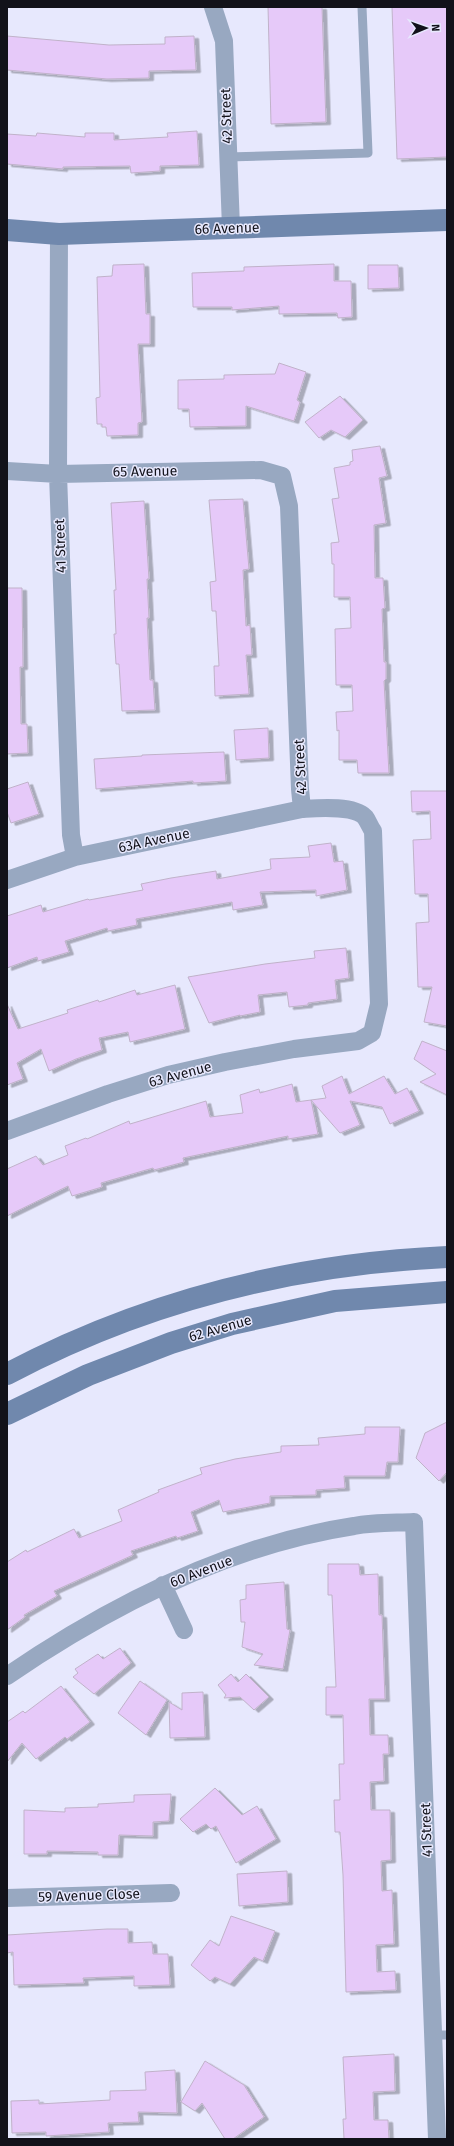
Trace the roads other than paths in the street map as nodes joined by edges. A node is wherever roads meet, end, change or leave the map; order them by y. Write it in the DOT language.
graph roads {
  1 [pos="213,7"];
  2 [pos="362,7"];
  3 [pos="228,157"];
  4 [pos="447,220"];
  5 [pos="231,228"];
  6 [pos="7,230"];
  7 [pos="59,234"];
  8 [pos="7,471"];
  9 [pos="58,474"];
  10 [pos="282,476"];
  11 [pos="302,809"];
  12 [pos="75,857"];
  13 [pos="7,880"];
  14 [pos="358,1041"];
  15 [pos="7,1130"];
  16 [pos="447,1257"];
  17 [pos="447,1292"];
  18 [pos="7,1374"];
  19 [pos="7,1414"];
  20 [pos="414,1522"];
  21 [pos="162,1585"];
  22 [pos="184,1630"];
  23 [pos="7,1676"];
  24 [pos="171,1893"];
  25 [pos="7,1898"];
  26 [pos="439,1977"];
  27 [pos="440,2035"];
  28 [pos="437,2139"];
  1 -- 3 [label="street, 42 Street"];
  2 -- 3 [label="lane"];
  3 -- 5 [label="street, 42 Street"];
  4 -- 5 [label="main road, 66 Avenue"];
  5 -- 7 [label="main road, 66 Avenue"];
  6 -- 7 [label="main road, 66 Avenue"];
  7 -- 9 [label="street, 41 Street"];
  8 -- 9 [label="street, 65 Avenue"];
  9 -- 10 [label="street, 65 Avenue"];
  9 -- 12 [label="street, 41 Street"];
  10 -- 11 [label="street, 42 Street"];
  11 -- 12 [label="street, 63A Avenue"];
  11 -- 14 [label="street, 42 Street"];
  12 -- 13 [label="street, 63A Avenue"];
  14 -- 15 [label="street, 63 Avenue"];
  16 -- 18 [label="main road"];
  17 -- 19 [label="main road, 62 Avenue"];
  20 -- 21 [label="street, 60 Avenue"];
  20 -- 26 [label="street, 41 Street"];
  21 -- 22 [label="street"];
  21 -- 23 [label="street, 60 Avenue"];
  24 -- 25 [label="street, 59 Avenue Close"];
  26 -- 27 [label="street, 41 Street"];
  27 -- 28 [label="street, 41 Street"];
}
